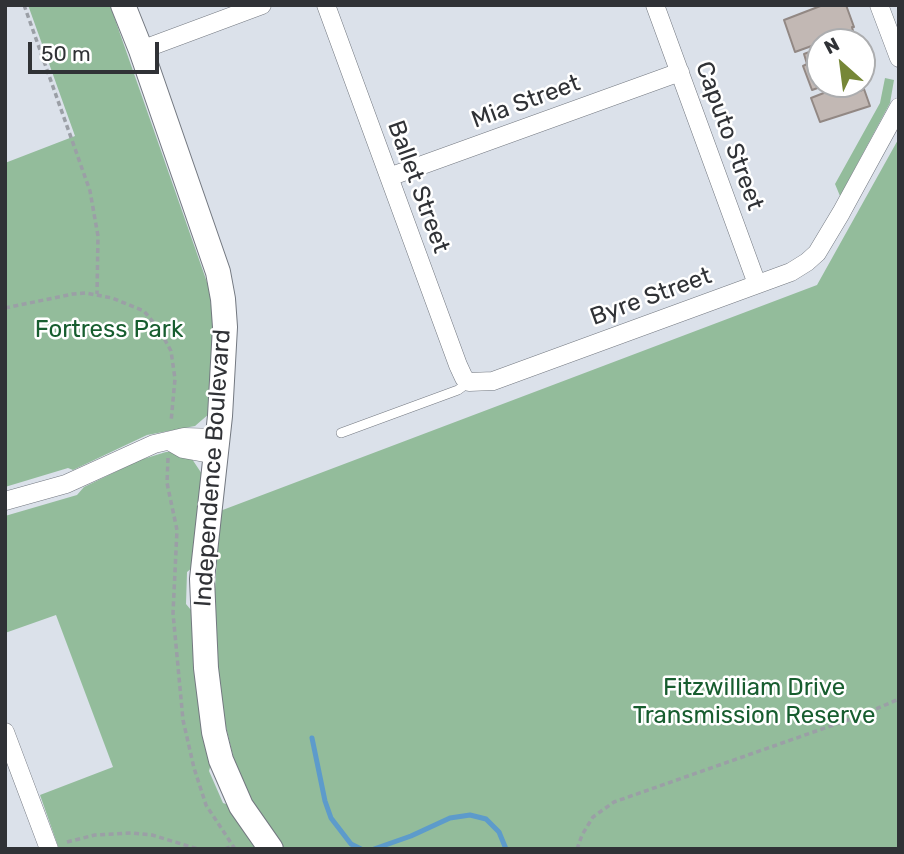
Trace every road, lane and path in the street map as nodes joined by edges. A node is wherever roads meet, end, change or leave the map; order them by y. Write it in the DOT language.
graph roads {
  1 [pos="24,5"];
  2 [pos="124,5"];
  3 [pos="262,5"];
  4 [pos="326,5"];
  5 [pos="655,5"];
  6 [pos="879,5"];
  7 [pos="141,50"];
  8 [pos="899,58"];
  9 [pos="680,72"];
  10 [pos="899,107"];
  11 [pos="389,177"];
  12 [pos="757,284"];
  13 [pos="97,294"];
  14 [pos="5,308"];
  15 [pos="469,382"];
  16 [pos="341,433"];
  17 [pos="169,441"];
  18 [pos="217,446"];
  19 [pos="5,501"];
  20 [pos="899,699"];
  21 [pos="5,732"];
  22 [pos="67,842"];
  23 [pos="234,848"];
  24 [pos="49,849"];
  25 [pos="198,849"];
  26 [pos="225,849"];
  27 [pos="271,849"];
  28 [pos="577,849"];
  1 -- 13 [label="path"];
  2 -- 7 [label="street, Independence Boulevard"];
  3 -- 7 [label="street"];
  4 -- 11 [label="street, Ballet Street"];
  5 -- 9 [label="street, Caputo Street"];
  6 -- 8 [label="street"];
  7 -- 18 [label="street, Independence Boulevard"];
  9 -- 11 [label="street, Mia Street"];
  9 -- 12 [label="street, Caputo Street"];
  10 -- 12 [label="street, Byre Street"];
  11 -- 15 [label="street, Ballet Street"];
  12 -- 15 [label="street, Byre Street"];
  13 -- 14 [label="path"];
  13 -- 17 [label="path"];
  15 -- 16 [label="lane, Byre Street"];
  17 -- 18 [label="street"];
  17 -- 19 [label="street"];
  17 -- 23 [label="path"];
  18 -- 27 [label="street, Independence Boulevard"];
  20 -- 28 [label="path"];
  21 -- 24 [label="street"];
  22 -- 25 [label="path"];
  23 -- 26 [label="path"];
}
